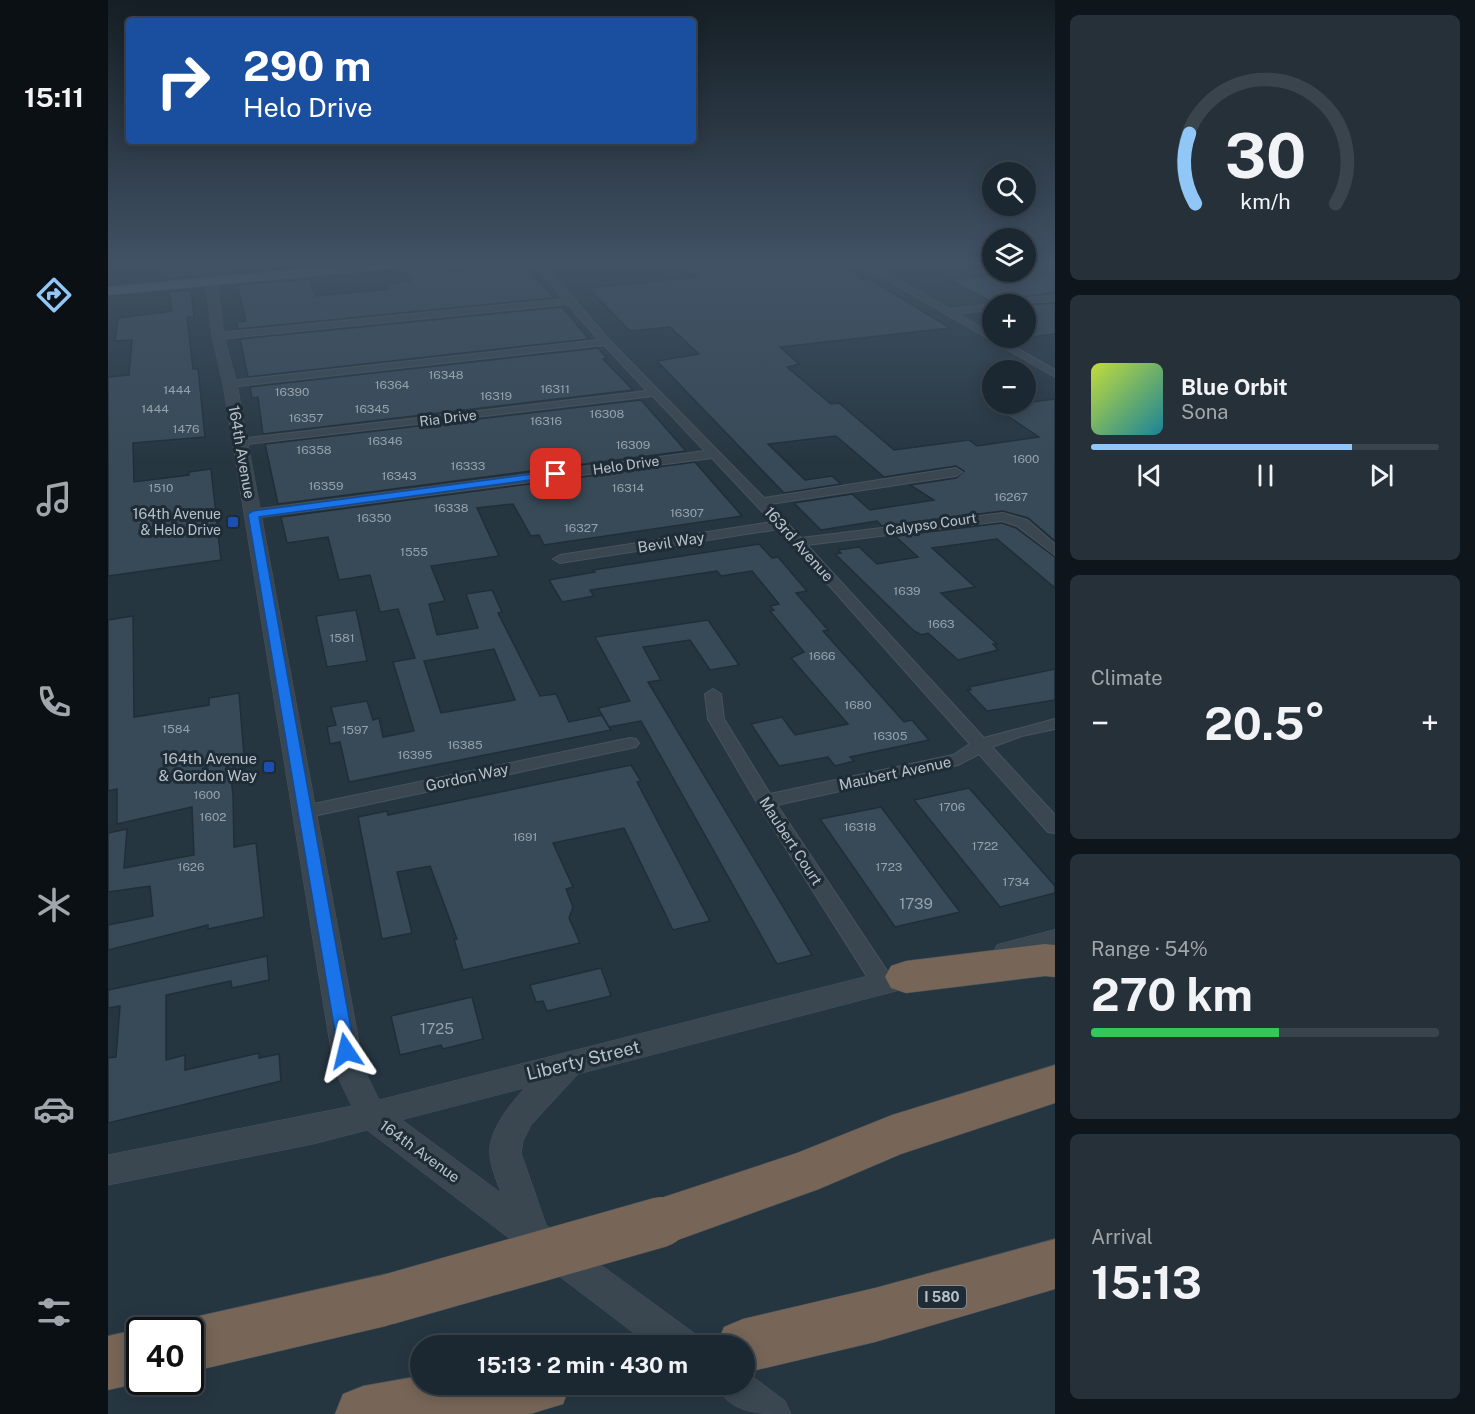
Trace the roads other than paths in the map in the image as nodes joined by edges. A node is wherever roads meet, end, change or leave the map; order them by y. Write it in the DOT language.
graph roads {
  1 [pos="217,330"];
  2 [pos="278,330"];
  3 [pos="595,330"];
  4 [pos="979,330"];
  5 [pos="218,336"];
  6 [pos="606,342"];
  7 [pos="1055,374"];
  8 [pos="230,384"];
  9 [pos="655,393"];
  10 [pos="240,442"];
  11 [pos="713,454"];
  12 [pos="956,472"];
  13 [pos="761,502"];
  14 [pos="253,514"];
  15 [pos="781,525"];
  16 [pos="797,542"];
  17 [pos="1055,551"];
  18 [pos="560,559"];
  19 [pos="712,694"];
  20 [pos="1055,724"];
  21 [pos="630,743"];
  22 [pos="979,745"];
  23 [pos="765,801"];
  24 [pos="304,812"];
  25 [pos="1055,827"];
  26 [pos="1055,940"];
  27 [pos="1055,961"];
  28 [pos="895,980"];
  29 [pos="570,1063"];
  30 [pos="1055,1084"];
  31 [pos="371,1115"];
  32 [pos="108,1170"];
  33 [pos="532,1233"];
  34 [pos="1055,1264"];
  35 [pos="666,1335"];
  36 [pos="204,1342"];
  37 [pos="755,1343"];
  38 [pos="126,1359"];
  39 [pos="108,1363"];
  40 [pos="481,1395"];
  41 [pos="747,1395"];
  42 [pos="363,1414"];
  43 [pos="772,1414"];
  1 -- 5 [label="street, 164th Avenue"];
  2 -- 5 [label="street"];
  3 -- 6 [label="street, 163rd Avenue"];
  4 -- 7 [label="street"];
  5 -- 8 [label="street, 164th Avenue"];
  6 -- 8 [label="street"];
  6 -- 9 [label="street, 163rd Avenue"];
  8 -- 10 [label="street, 164th Avenue"];
  9 -- 10 [label="street, Ria Drive"];
  9 -- 11 [label="street, 163rd Avenue"];
  10 -- 14 [label="street, 164th Avenue"];
  11 -- 13 [label="street, 163rd Avenue"];
  11 -- 14 [label="street, Helo Drive"];
  12 -- 13 [label="street"];
  13 -- 15 [label="street, 163rd Avenue"];
  14 -- 24 [label="street, 164th Avenue"];
  15 -- 16 [label="street, 163rd Avenue"];
  15 -- 18 [label="street, Bevil Way"];
  16 -- 17 [label="street, Calypso Court"];
  16 -- 22 [label="street, 163rd Avenue"];
  19 -- 23 [label="street, Maubert Court"];
  20 -- 22 [label="street, Maubert Avenue"];
  21 -- 24 [label="street, Gordon Way"];
  22 -- 23 [label="street, Maubert Avenue"];
  22 -- 25 [label="street, 163rd Avenue"];
  23 -- 28 [label="street, Maubert Court"];
  24 -- 31 [label="street, 164th Avenue"];
  26 -- 28 [label="street, Liberty Street"];
  27 -- 28 [label="highway"];
  28 -- 29 [label="street, Liberty Street"];
  29 -- 31 [label="street, Liberty Street"];
  29 -- 33 [label="street"];
  30 -- 36 [label="highway, bridge"];
  31 -- 32 [label="street, Liberty Street"];
  31 -- 33 [label="street, 164th Avenue"];
  33 -- 35 [label="street, 164th Avenue"];
  34 -- 37 [label="highway, I 580"];
  38 -- 39 [label="highway"];
  40 -- 42 [label="highway"];
  41 -- 43 [label="street"];
}
